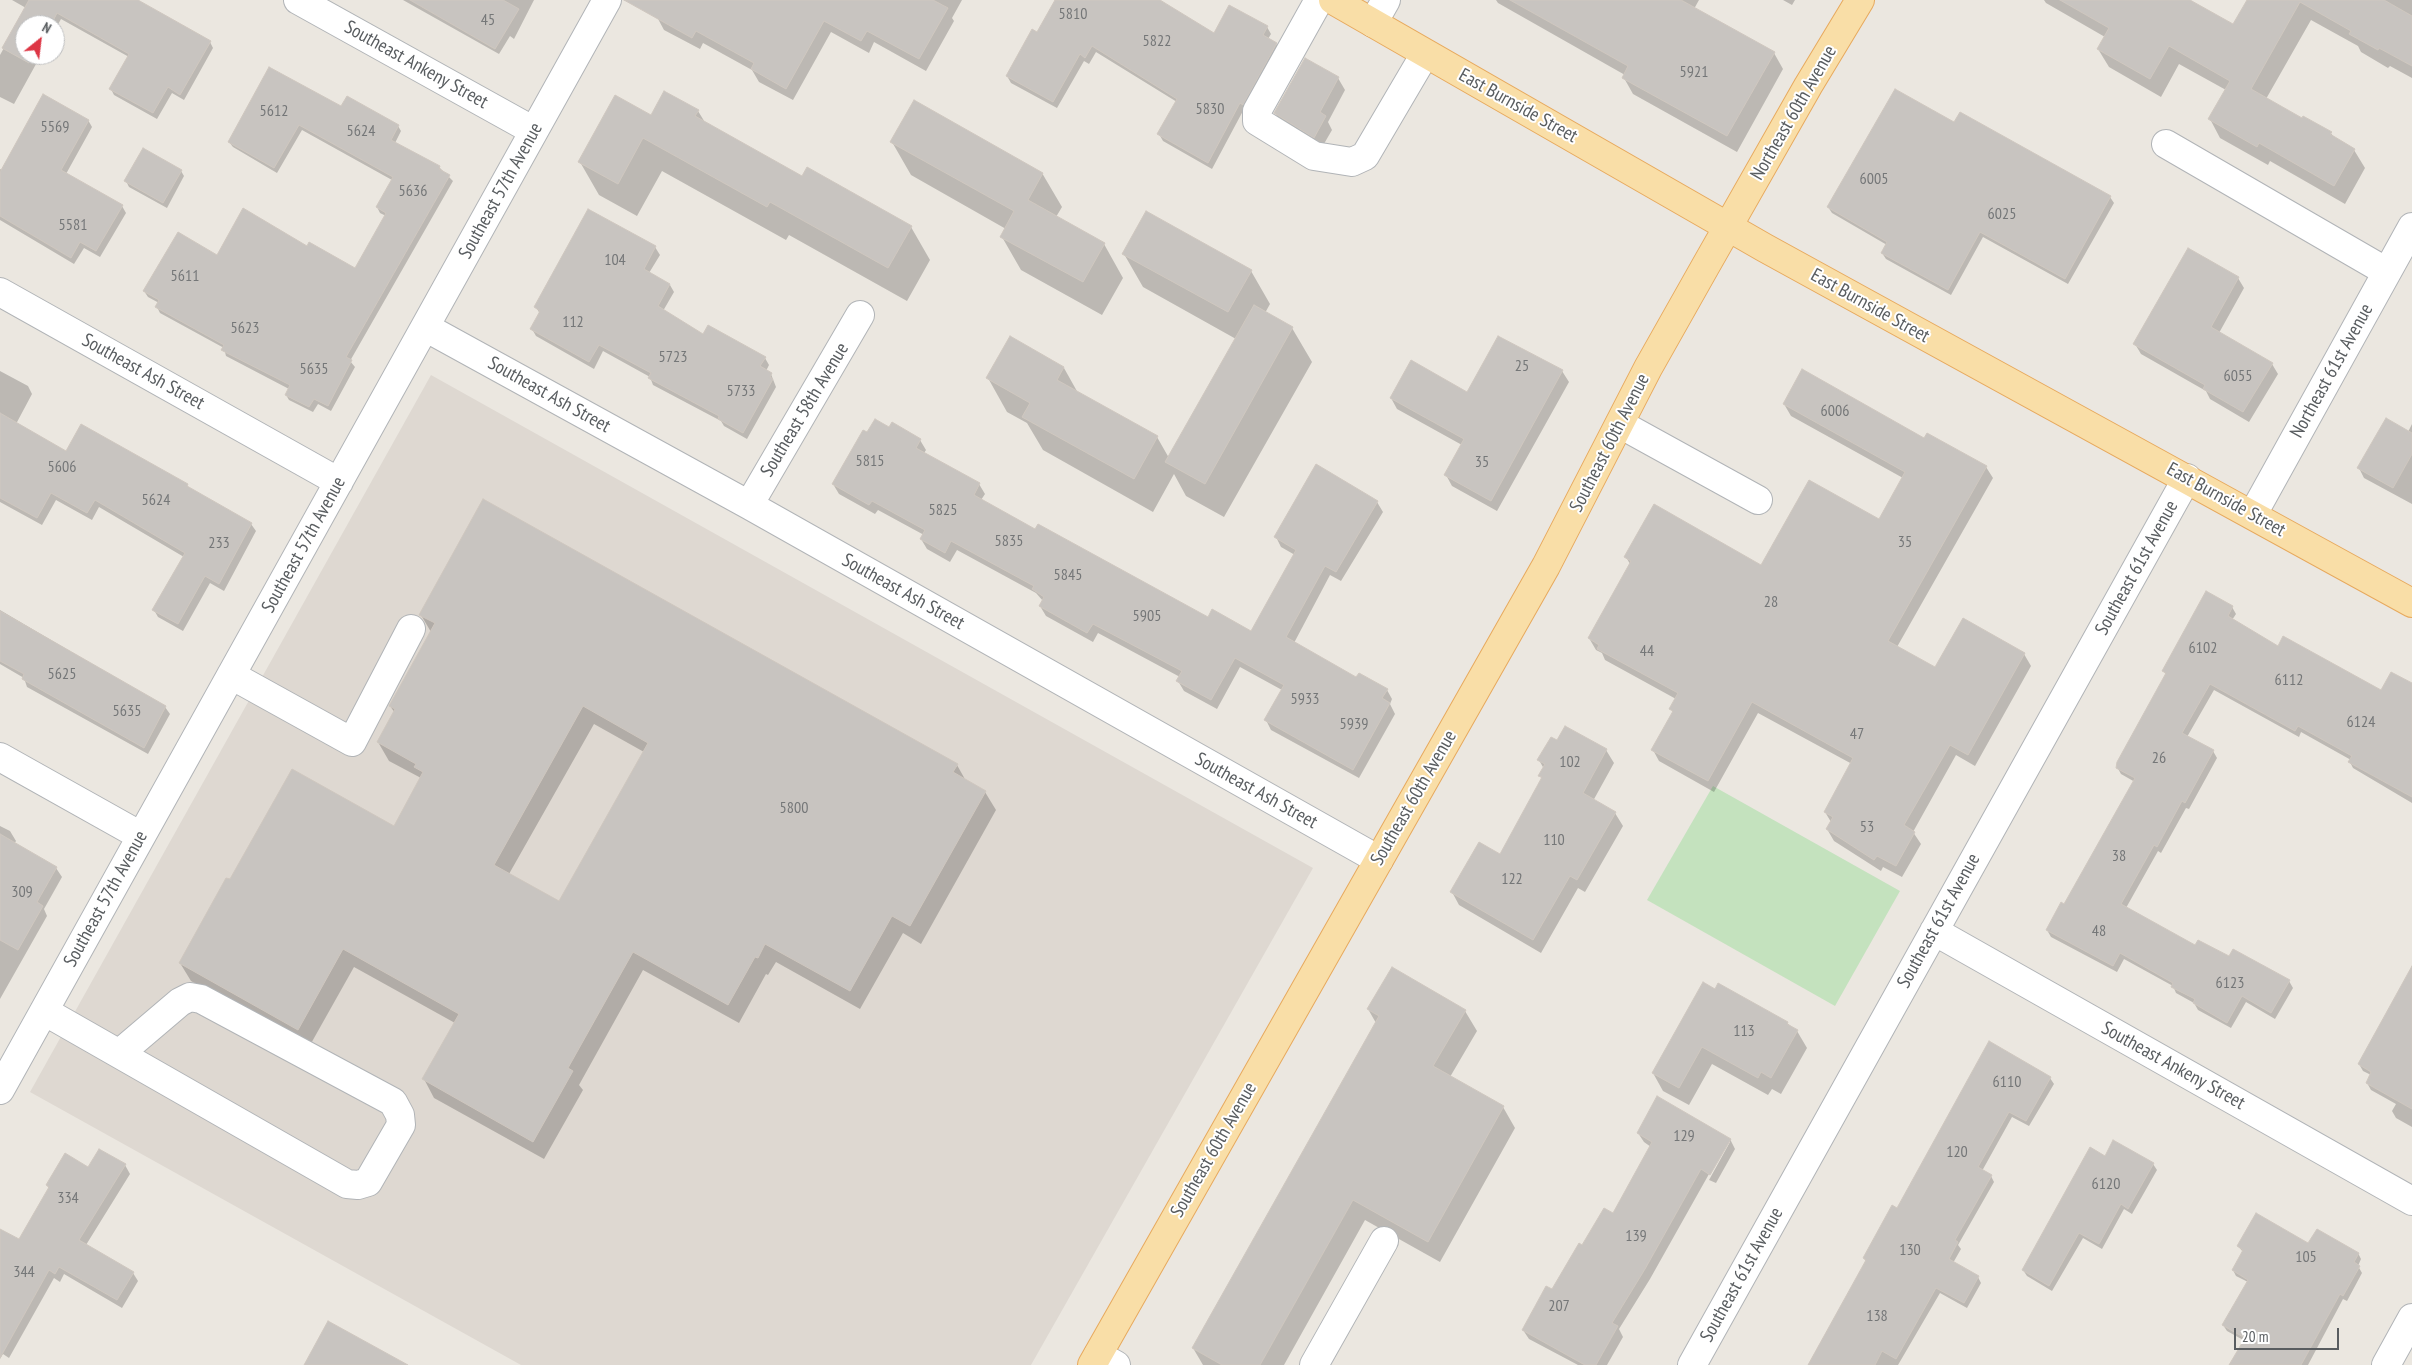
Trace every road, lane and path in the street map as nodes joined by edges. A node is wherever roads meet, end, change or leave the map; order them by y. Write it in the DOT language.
graph roads {
  1 [pos="298,0"];
  2 [pos="607,0"];
  3 [pos="1319,0"];
  4 [pos="1334,0"];
  5 [pos="1386,0"];
  6 [pos="1860,0"];
  7 [pos="1373,23"];
  8 [pos="1425,54"];
  9 [pos="534,130"];
  10 [pos="2166,144"];
  11 [pos="1728,226"];
  12 [pos="2412,227"];
  13 [pos="2387,272"];
  14 [pos="0,292"];
  15 [pos="860,315"];
  16 [pos="425,327"];
  17 [pos="1620,424"];
  18 [pos="2187,478"];
  19 [pos="338,482"];
  20 [pos="1758,500"];
  21 [pos="749,505"];
  22 [pos="2253,514"];
  23 [pos="2412,603"];
  24 [pos="411,629"];
  25 [pos="231,675"];
  26 [pos="0,757"];
  27 [pos="141,836"];
  28 [pos="1379,860"];
  29 [pos="1934,931"];
  30 [pos="44,1011"];
  31 [pos="120,1053"];
  32 [pos="0,1090"];
  33 [pos="2412,1201"];
  34 [pos="1384,1241"];
  35 [pos="2412,1318"];
  36 [pos="1102,1362"];
  37 [pos="1314,1365"];
  38 [pos="1692,1365"];
  39 [pos="2386,1365"];
  1 -- 9 [label="street, Southeast Ankeny Street"];
  2 -- 9 [label="street, Southeast 57th Avenue"];
  3 -- 8 [label="street"];
  4 -- 7 [label="main road, East Burnside Street"];
  5 -- 7 [label="street"];
  6 -- 11 [label="main road, Northeast 60th Avenue"];
  7 -- 8 [label="main road, East Burnside Street"];
  8 -- 11 [label="main road, East Burnside Street"];
  9 -- 16 [label="street, Southeast 57th Avenue"];
  10 -- 13 [label="street"];
  11 -- 17 [label="main road, Southeast 60th Avenue"];
  11 -- 18 [label="main road, East Burnside Street"];
  12 -- 13 [label="street, Northeast 61st Avenue"];
  13 -- 22 [label="street, Northeast 61st Avenue"];
  14 -- 19 [label="street, Southeast Ash Street"];
  15 -- 21 [label="street, Southeast 58th Avenue"];
  16 -- 19 [label="street, Southeast 57th Avenue"];
  16 -- 21 [label="street, Southeast Ash Street"];
  17 -- 20 [label="street"];
  17 -- 28 [label="main road, Southeast 60th Avenue"];
  18 -- 22 [label="main road, East Burnside Street"];
  18 -- 29 [label="street, Southeast 61st Avenue"];
  19 -- 25 [label="street, Southeast 57th Avenue"];
  21 -- 28 [label="street, Southeast Ash Street"];
  22 -- 23 [label="main road, East Burnside Street"];
  24 -- 25 [label="street"];
  25 -- 27 [label="street, Southeast 57th Avenue"];
  26 -- 27 [label="street"];
  27 -- 30 [label="street, Southeast 57th Avenue"];
  28 -- 36 [label="main road, Southeast 60th Avenue"];
  29 -- 33 [label="street, Southeast Ankeny Street"];
  29 -- 38 [label="street, Southeast 61st Avenue"];
  30 -- 31 [label="street"];
  30 -- 32 [label="street, Southeast 57th Avenue"];
  31 -- 31 [label="street"];
  34 -- 37 [label="street"];
  35 -- 39 [label="street"];
}
